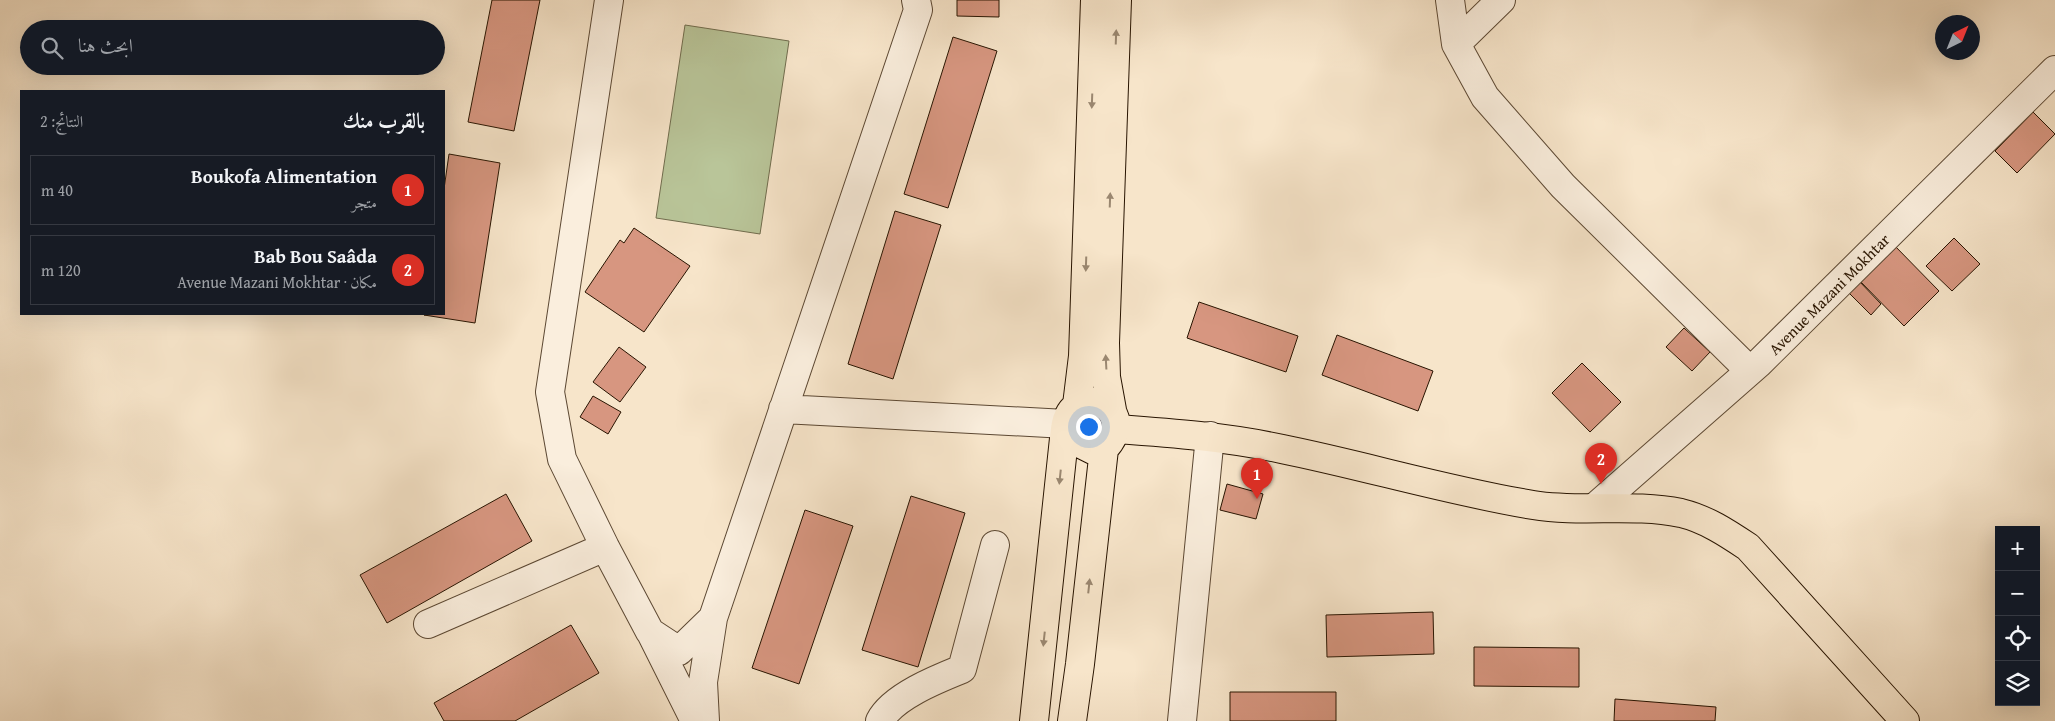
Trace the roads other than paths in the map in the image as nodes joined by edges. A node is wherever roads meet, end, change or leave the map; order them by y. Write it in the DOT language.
graph roads {
  1 [pos="609,0"];
  2 [pos="916,0"];
  3 [pos="1095,0"];
  4 [pos="1118,0"];
  5 [pos="1450,0"];
  6 [pos="1501,0"];
  7 [pos="1456,44"];
  8 [pos="2055,70"];
  9 [pos="1750,371"];
  10 [pos="783,409"];
  11 [pos="1069,419"];
  12 [pos="1111,429"];
  13 [pos="1210,436"];
  14 [pos="1594,508"];
  15 [pos="995,545"];
  16 [pos="605,547"];
  17 [pos="713,618"];
  18 [pos="428,624"];
  19 [pos="650,632"];
  20 [pos="695,721"];
  21 [pos="705,721"];
  22 [pos="880,721"];
  23 [pos="1034,721"];
  24 [pos="1072,721"];
  25 [pos="1182,721"];
  26 [pos="1906,721"];
  1 -- 16 [label="street"];
  2 -- 10 [label="street"];
  3 -- 11 [label="main road, one-way"];
  12 -- 4 [label="main road, one-way"];
  5 -- 7 [label="street"];
  6 -- 7 [label="street"];
  7 -- 9 [label="street"];
  8 -- 9 [label="street, Avenue Mazani Mokhtar"];
  9 -- 14 [label="street, Avenue Mazani Mokhtar"];
  10 -- 11 [label="street"];
  10 -- 17 [label="street"];
  11 -- 12 [label="main road"];
  11 -- 12 [label="main road"];
  11 -- 23 [label="main road, one-way"];
  12 -- 13 [label="main road"];
  24 -- 12 [label="main road, one-way"];
  13 -- 14 [label="main road"];
  13 -- 25 [label="street"];
  14 -- 26 [label="main road"];
  15 -- 22 [label="street"];
  16 -- 18 [label="street"];
  16 -- 19 [label="street"];
  17 -- 19 [label="street"];
  17 -- 21 [label="street"];
  19 -- 20 [label="street"];
}
